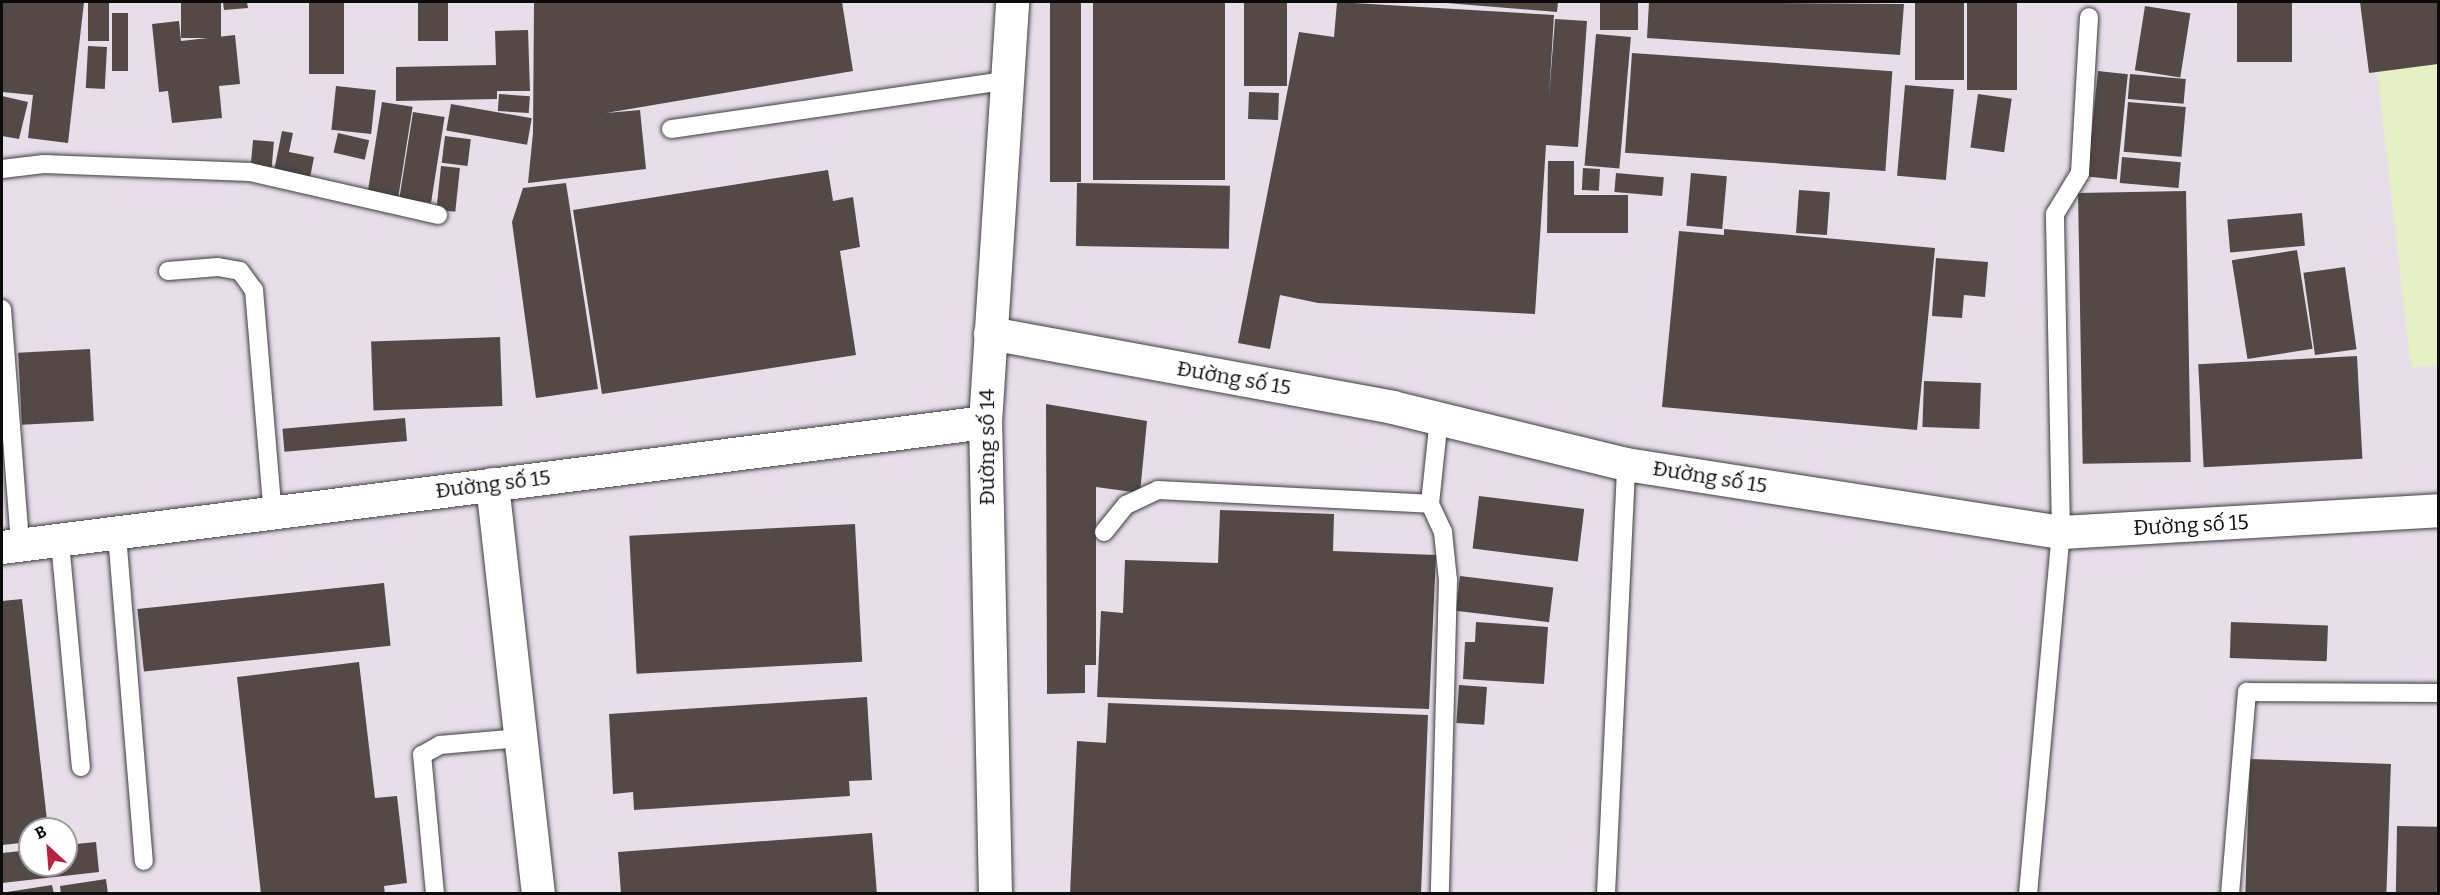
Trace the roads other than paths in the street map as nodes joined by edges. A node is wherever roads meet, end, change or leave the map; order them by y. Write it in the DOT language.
graph roads {
  1 [pos="1012,2"];
  2 [pos="2089,17"];
  3 [pos="1010,80"];
  4 [pos="671,129"];
  5 [pos="2,169"];
  6 [pos="438,215"];
  7 [pos="168,271"];
  8 [pos="2,309"];
  9 [pos="990,333"];
  10 [pos="1439,418"];
  11 [pos="985,422"];
  12 [pos="1626,464"];
  13 [pos="492,484"];
  14 [pos="1430,504"];
  15 [pos="2439,510"];
  16 [pos="273,514"];
  17 [pos="1104,532"];
  18 [pos="2061,532"];
  19 [pos="117,535"];
  20 [pos="60,542"];
  21 [pos="11,546"];
  22 [pos="2439,693"];
  23 [pos="520,738"];
  24 [pos="81,767"];
  25 [pos="144,861"];
  26 [pos="435,894"];
  27 [pos="538,894"];
  28 [pos="995,894"];
  29 [pos="1440,894"];
  30 [pos="1606,894"];
  31 [pos="2028,894"];
  32 [pos="2230,894"];
  1 -- 3 [label="street, Đường số 14"];
  2 -- 18 [label="lane"];
  3 -- 4 [label="lane"];
  3 -- 9 [label="street, Đường số 14"];
  5 -- 6 [label="lane"];
  7 -- 16 [label="lane"];
  8 -- 21 [label="lane"];
  9 -- 10 [label="street, Đường số 15"];
  9 -- 11 [label="street, Đường số 14"];
  10 -- 12 [label="street, Đường số 15"];
  10 -- 14 [label="lane"];
  11 -- 13 [label="street, Đường số 15"];
  11 -- 28 [label="street, Đường số 14"];
  12 -- 18 [label="street, Đường số 15"];
  12 -- 30 [label="lane"];
  13 -- 16 [label="street, Đường số 15"];
  13 -- 23 [label="street"];
  14 -- 17 [label="lane"];
  14 -- 29 [label="lane"];
  15 -- 18 [label="street, Đường số 15"];
  16 -- 19 [label="street, Đường số 15"];
  18 -- 31 [label="lane"];
  19 -- 20 [label="street, Đường số 15"];
  19 -- 25 [label="lane"];
  20 -- 21 [label="street, Đường số 15"];
  20 -- 24 [label="lane"];
  22 -- 32 [label="lane"];
  23 -- 26 [label="lane"];
  23 -- 27 [label="street"];
}
